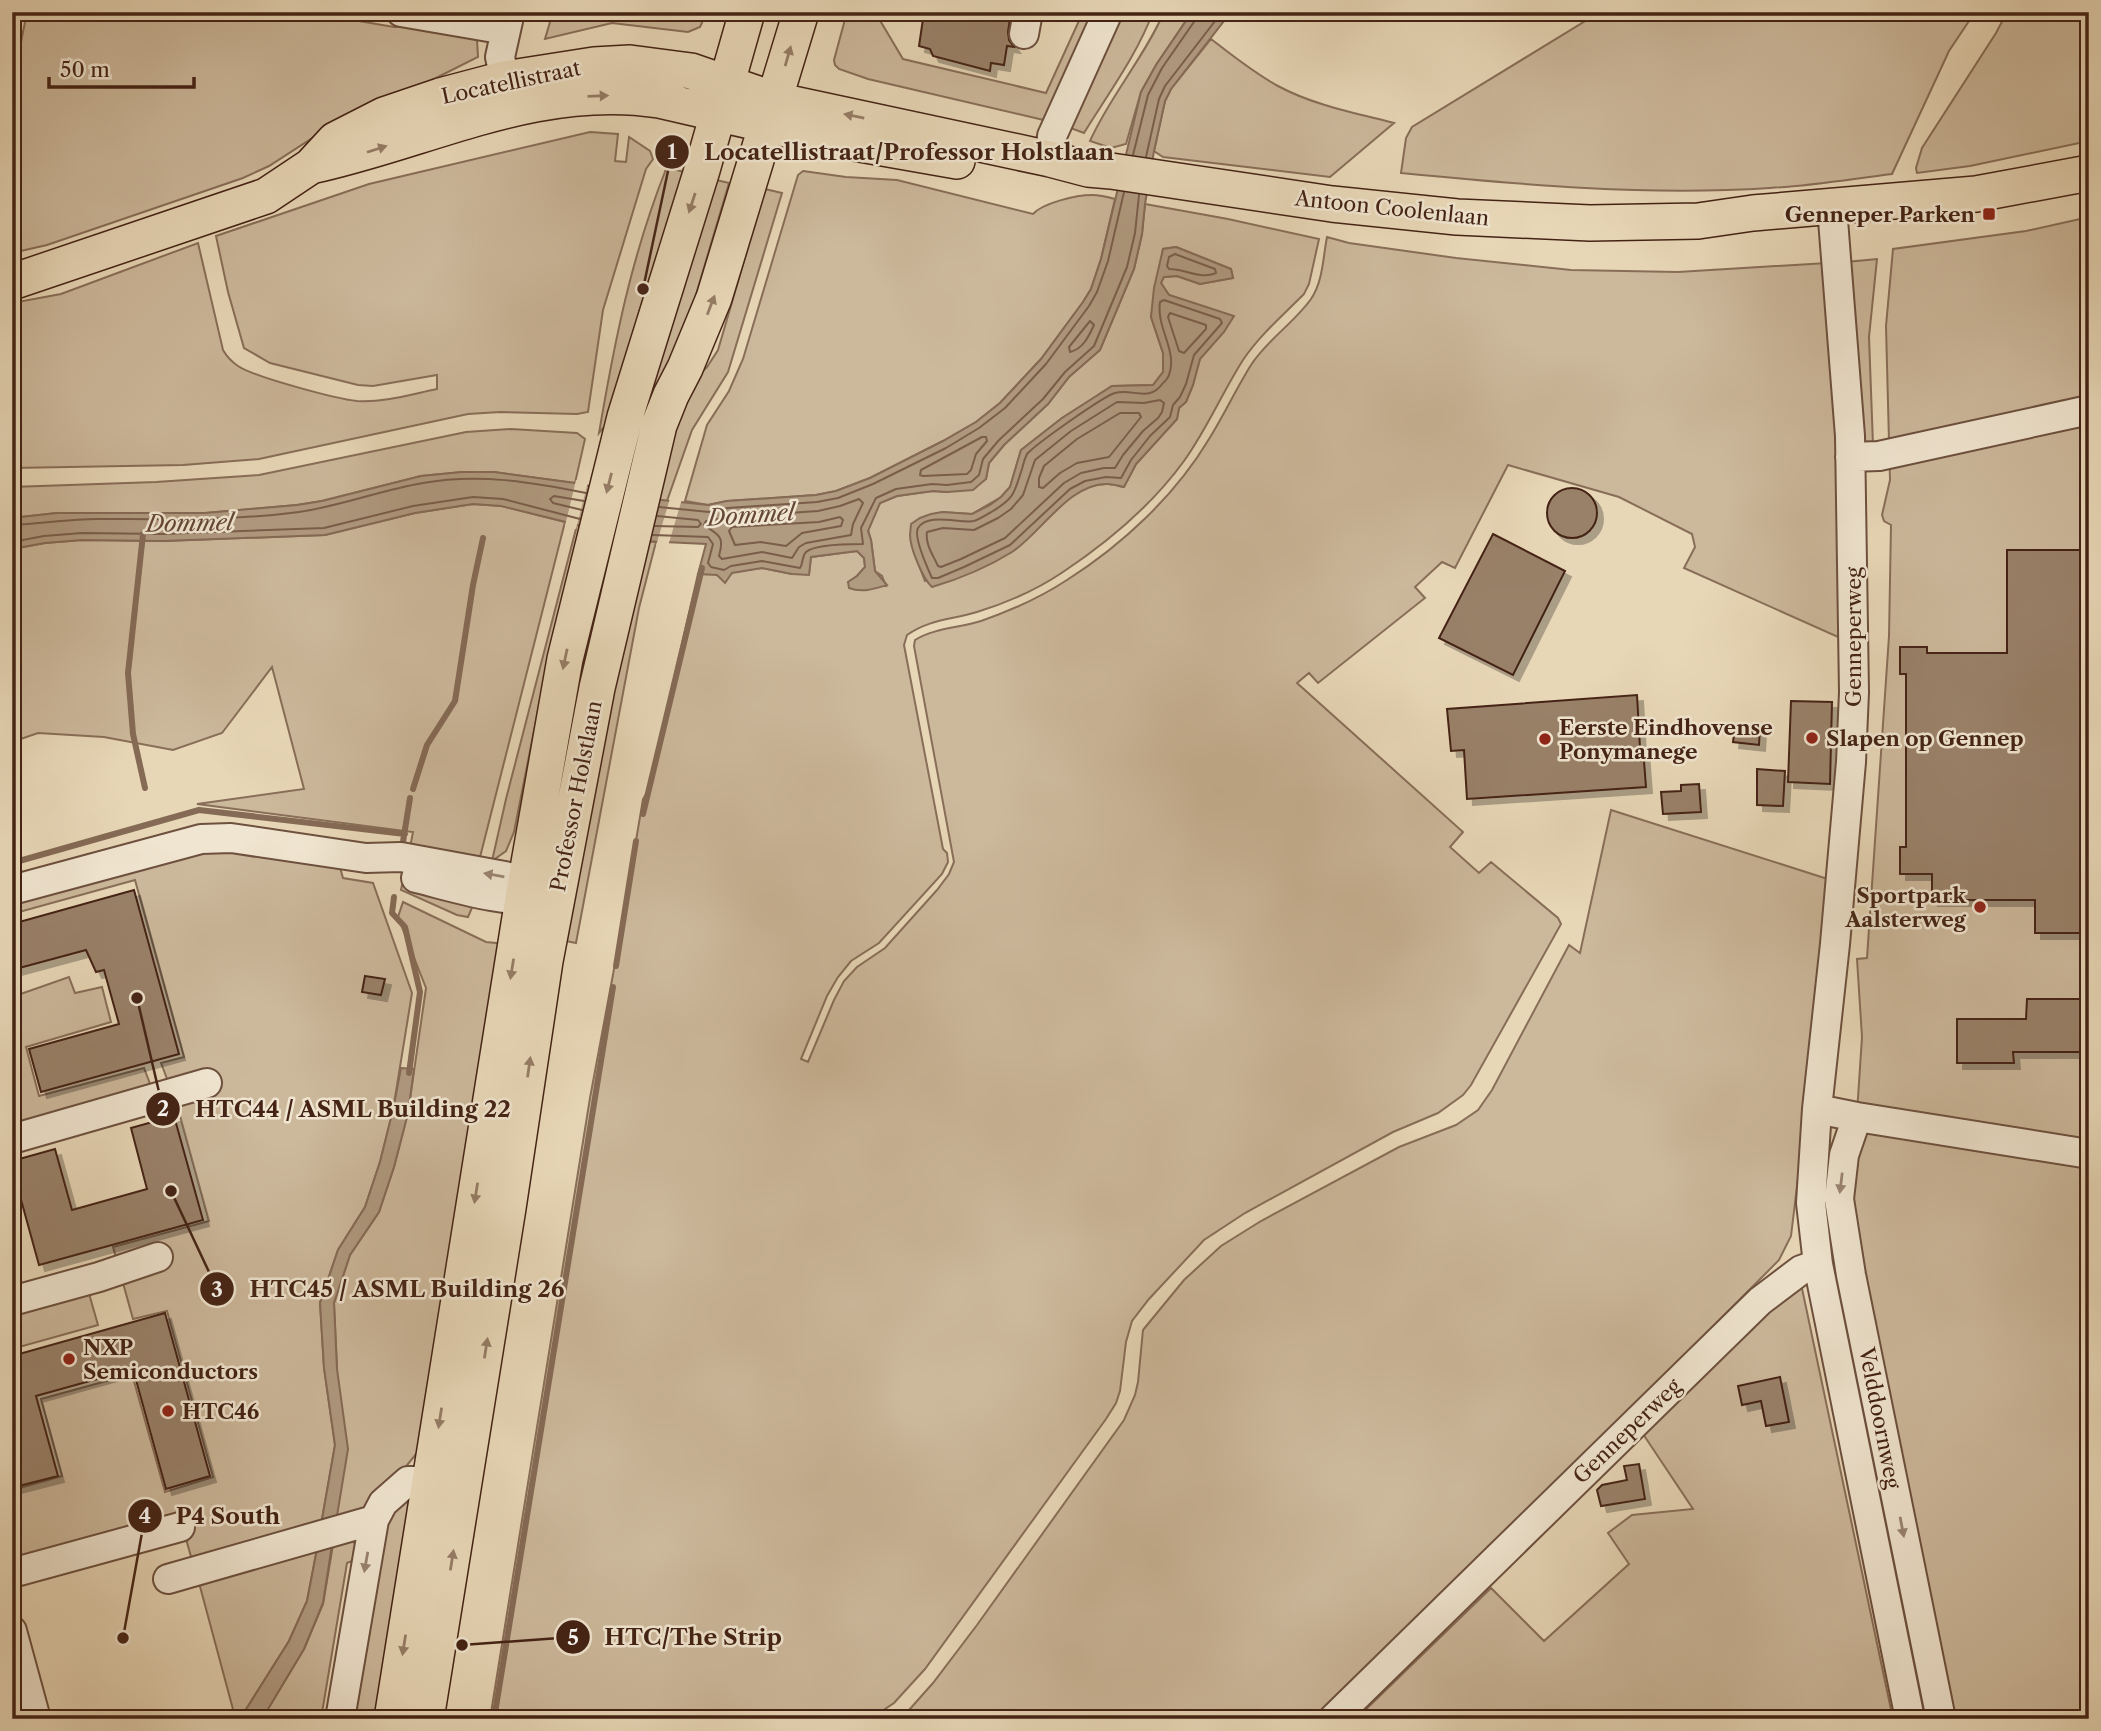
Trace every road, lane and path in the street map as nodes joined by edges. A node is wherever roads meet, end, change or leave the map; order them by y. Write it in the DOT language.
graph roads {
  1 [pos="401,12"];
  2 [pos="747,12"];
  3 [pos="801,12"];
  4 [pos="1108,12"];
  5 [pos="508,21"];
  6 [pos="508,94"];
  7 [pos="723,100"];
  8 [pos="770,113"];
  9 [pos="1050,159"];
  10 [pos="1100,170"];
  11 [pos="2089,173"];
  12 [pos="1833,216"];
  13 [pos="66,262"];
  14 [pos="12,270"];
  15 [pos="12,282"];
  16 [pos="2089,410"];
  17 [pos="1850,457"];
  18 [pos="12,890"];
  19 [pos="524,891"];
  20 [pos="557,898"];
  21 [pos="208,1083"];
  22 [pos="1817,1109"];
  23 [pos="1857,1117"];
  24 [pos="12,1139"];
  25 [pos="2089,1154"];
  26 [pos="158,1257"];
  27 [pos="1818,1264"];
  28 [pos="12,1301"];
  29 [pos="430,1481"];
  30 [pos="460,1512"];
  31 [pos="374,1520"];
  32 [pos="180,1527"];
  33 [pos="12,1573"];
  34 [pos="169,1579"];
  35 [pos="12,1631"];
  36 [pos="36,1719"];
  37 [pos="340,1719"];
  38 [pos="392,1719"];
  39 [pos="426,1719"];
  40 [pos="1334,1719"];
  41 [pos="1910,1719"];
  42 [pos="1941,1719"];
  1 -- 5 [label="street"];
  2 -- 7 [label="main road, Professor Holstlaan"];
  8 -- 3 [label="main road, Professor Holstlaan, one-way"];
  4 -- 9 [label="street"];
  5 -- 6 [label="street"];
  6 -- 7 [label="main road, Locatellistraat"];
  6 -- 13 [label="main road, Locatellistraat"];
  7 -- 8 [label="main road, Antoon Coolenlaan"];
  7 -- 19 [label="main road, Professor Holstlaan, one-way"];
  9 -- 8 [label="main road, Antoon Coolenlaan, one-way"];
  8 -- 10 [label="main road, Antoon Coolenlaan"];
  20 -- 8 [label="main road, Professor Holstlaan, one-way"];
  9 -- 10 [label="main road, Antoon Coolenlaan"];
  10 -- 12 [label="main road, Antoon Coolenlaan"];
  11 -- 12 [label="main road, Antoon Coolenlaan"];
  12 -- 17 [label="street, Genneperweg"];
  13 -- 14 [label="main road, Locatellistraat"];
  13 -- 15 [label="main road, Locatellistraat"];
  16 -- 17 [label="street"];
  17 -- 22 [label="street, Genneperweg"];
  18 -- 19 [label="street"];
  19 -- 20 [label="street"];
  19 -- 29 [label="main road, Professor Holstlaan, one-way"];
  30 -- 20 [label="main road, Professor Holstlaan, one-way"];
  21 -- 24 [label="street"];
  22 -- 23 [label="street"];
  22 -- 27 [label="street, Genneperweg"];
  23 -- 25 [label="street"];
  23 -- 42 [label="street, Velddoornweg, one-way"];
  26 -- 28 [label="street"];
  27 -- 40 [label="street, Genneperweg"];
  27 -- 41 [label="street, Velddoornweg"];
  29 -- 30 [label="street"];
  29 -- 31 [label="street"];
  29 -- 38 [label="main road, Professor Holstlaan, one-way"];
  39 -- 30 [label="main road, Professor Holstlaan, one-way"];
  31 -- 34 [label="street"];
  31 -- 37 [label="street, one-way"];
  32 -- 33 [label="street"];
  35 -- 36 [label="street"];
}
